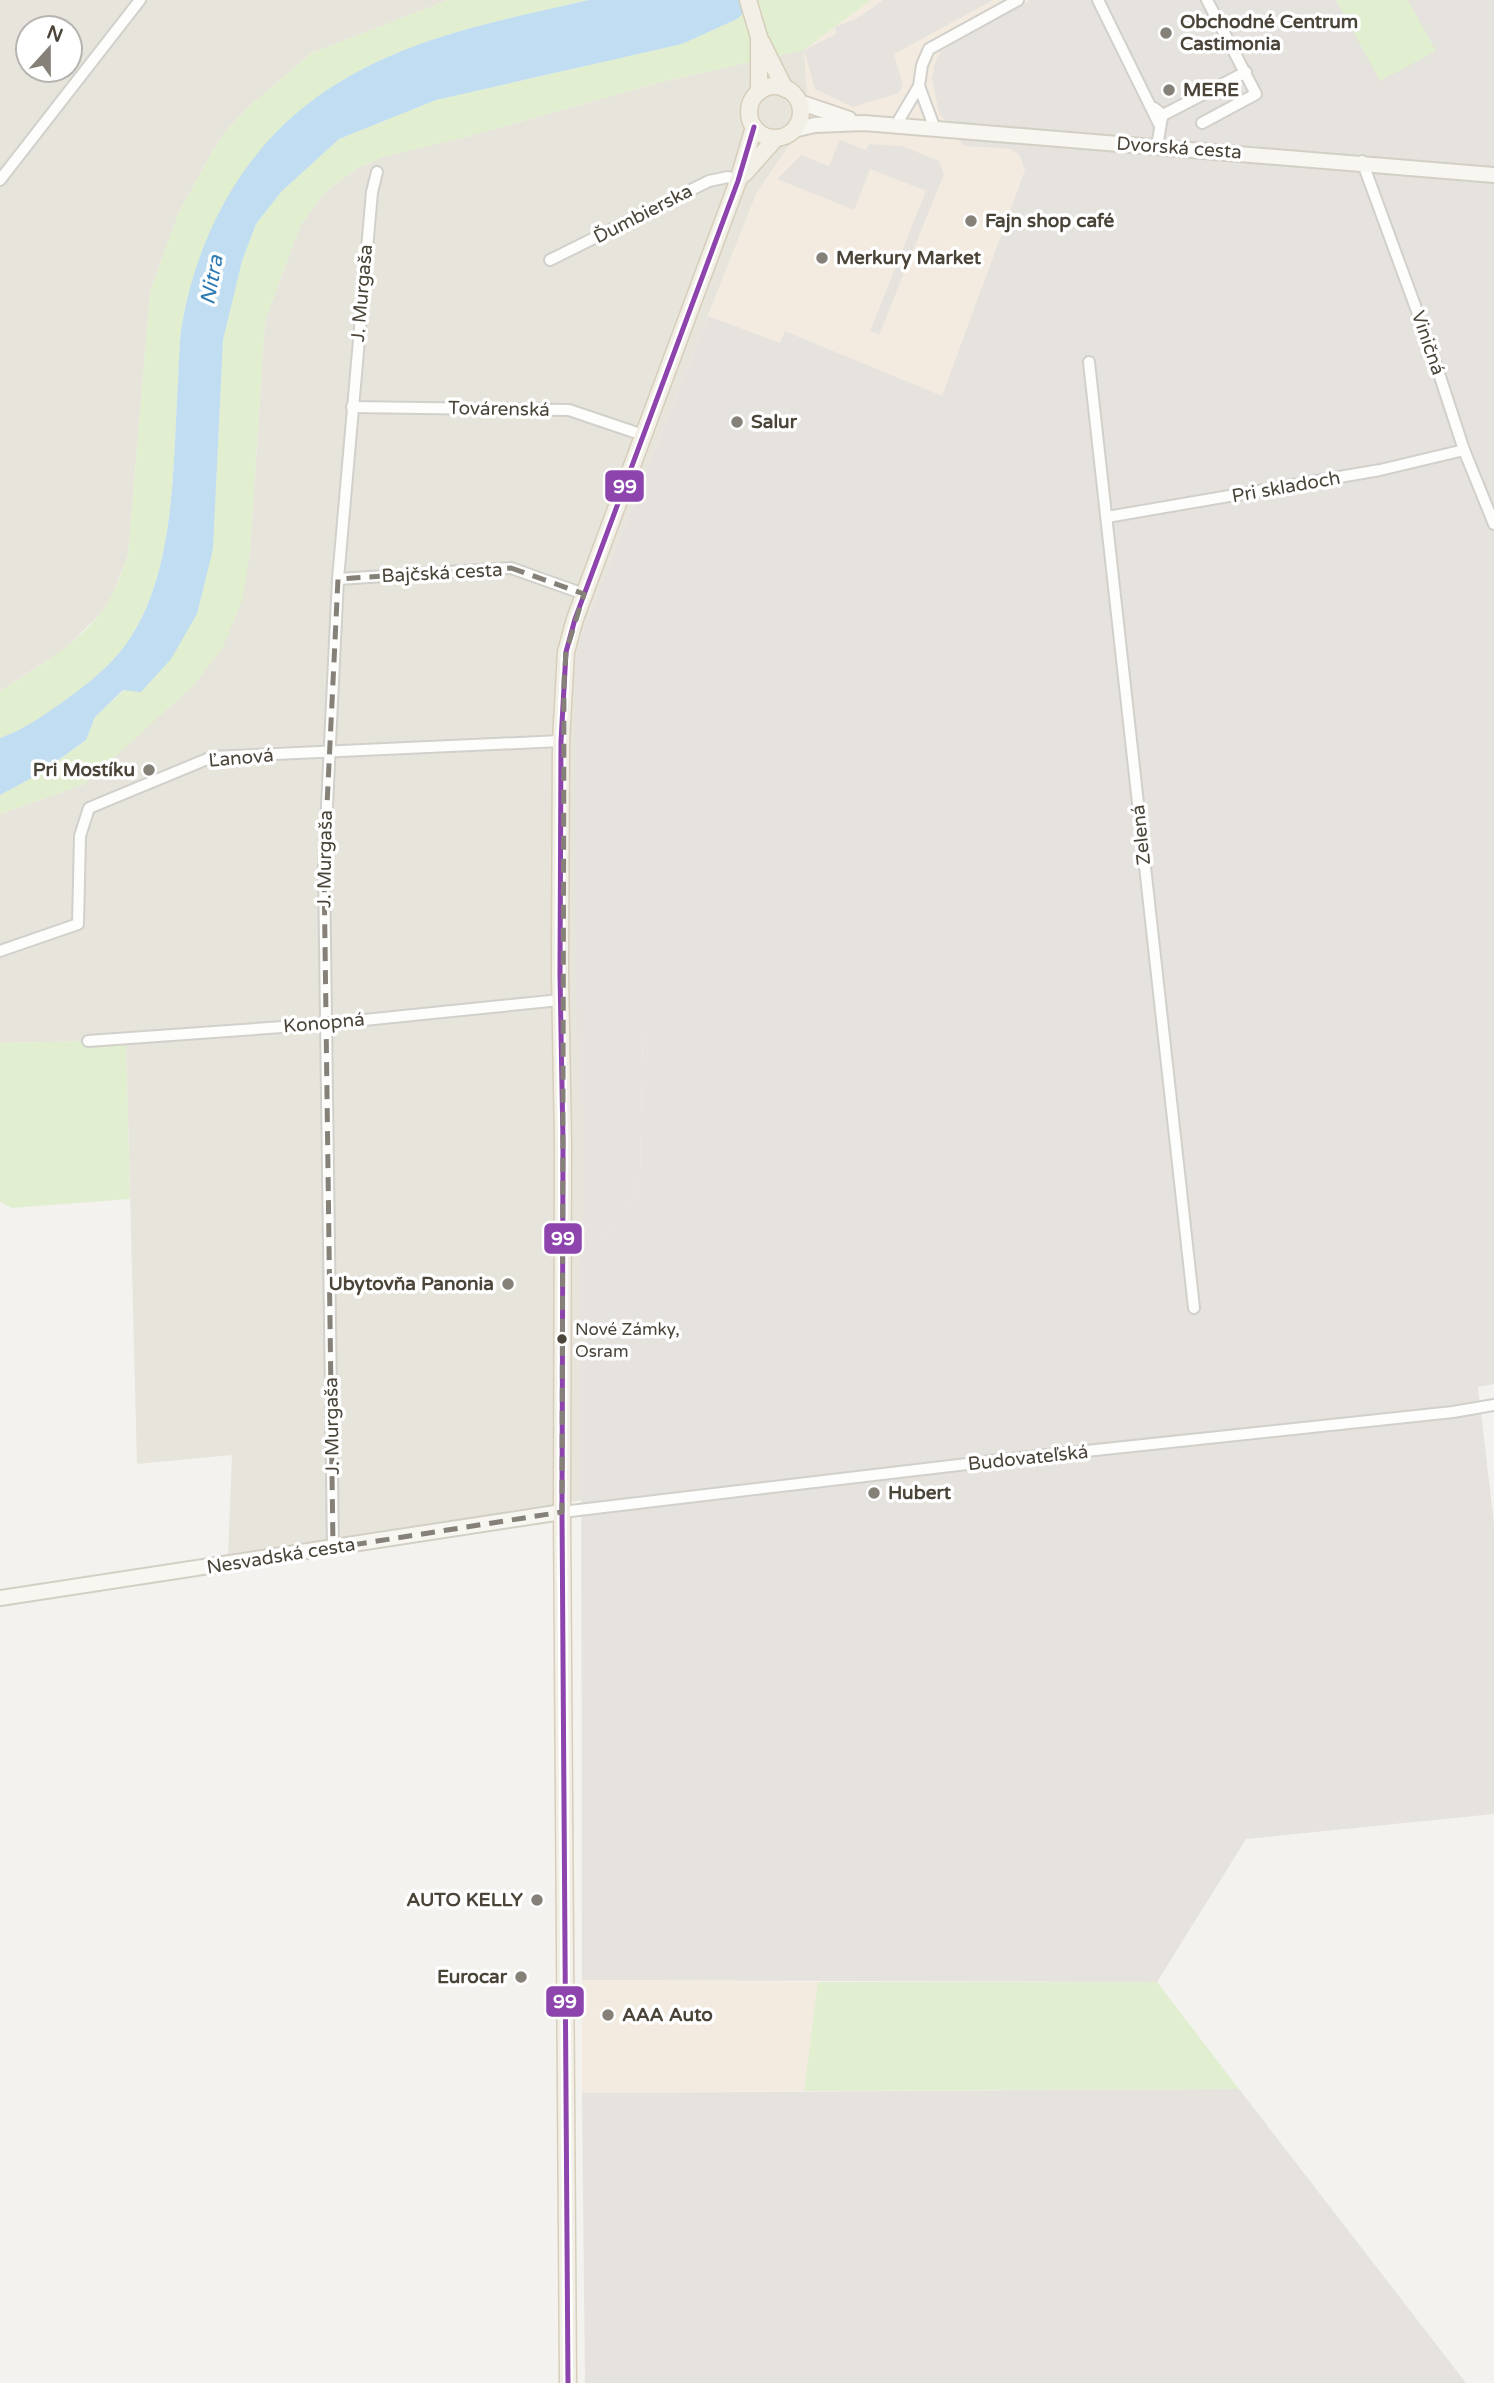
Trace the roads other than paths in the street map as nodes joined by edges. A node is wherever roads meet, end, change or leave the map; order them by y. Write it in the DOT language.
graph roads {
  1 [pos="139,0"];
  2 [pos="748,0"];
  3 [pos="1018,0"];
  4 [pos="1098,0"];
  5 [pos="1207,0"];
  6 [pos="759,37"];
  7 [pos="1246,72"];
  8 [pos="919,86"];
  9 [pos="785,89"];
  10 [pos="760,92"];
  11 [pos="799,102"];
  12 [pos="1159,116"];
  13 [pos="864,123"];
  14 [pos="1202,123"];
  15 [pos="896,125"];
  16 [pos="754,127"];
  17 [pos="935,129"];
  18 [pos="793,130"];
  19 [pos="776,138"];
  20 [pos="1157,146"];
  21 [pos="1362,162"];
  22 [pos="377,172"];
  23 [pos="1494,175"];
  24 [pos="0,180"];
  25 [pos="738,181"];
  26 [pos="550,260"];
  27 [pos="1089,362"];
  28 [pos="352,407"];
  29 [pos="643,435"];
  30 [pos="1464,450"];
  31 [pos="1107,517"];
  32 [pos="1494,524"];
  33 [pos="338,579"];
  34 [pos="584,594"];
  35 [pos="561,741"];
  36 [pos="328,754"];
  37 [pos="0,951"];
  38 [pos="560,1000"];
  39 [pos="325,1024"];
  40 [pos="88,1041"];
  41 [pos="1194,1308"];
  42 [pos="1494,1405"];
  43 [pos="562,1511"];
  44 [pos="333,1548"];
  45 [pos="0,1598"];
  46 [pos="568,2383"];
  1 -- 24 [label="street"];
  2 -- 6 [label="main road"];
  3 -- 8 [label="street"];
  4 -- 12 [label="street"];
  5 -- 7 [label="street"];
  6 -- 9 [label="main road"];
  6 -- 10 [label="main road"];
  7 -- 12 [label="street"];
  7 -- 14 [label="street"];
  8 -- 15 [label="street"];
  8 -- 17 [label="street"];
  9 -- 10 [label="main road"];
  9 -- 11 [label="main road"];
  10 -- 16 [label="main road"];
  11 -- 13 [label="street, Dvorská cesta"];
  11 -- 18 [label="main road"];
  12 -- 20 [label="street"];
  13 -- 15 [label="street, Dvorská cesta"];
  13 -- 18 [label="street, Dvorská cesta"];
  15 -- 17 [label="street, Dvorská cesta"];
  16 -- 19 [label="main road"];
  16 -- 25 [label="main road"];
  17 -- 20 [label="street, Dvorská cesta"];
  18 -- 19 [label="main road"];
  19 -- 25 [label="main road"];
  20 -- 21 [label="street, Dvorská cesta"];
  21 -- 23 [label="street, Dvorská cesta"];
  21 -- 30 [label="street, Viničná"];
  22 -- 28 [label="street, J. Murgaša"];
  25 -- 26 [label="street, Ďumbierska"];
  25 -- 29 [label="main road"];
  27 -- 31 [label="street, Zelená"];
  28 -- 29 [label="street, Továrenská"];
  28 -- 33 [label="street, J. Murgaša"];
  29 -- 34 [label="main road"];
  30 -- 31 [label="street, Pri skladoch"];
  30 -- 32 [label="street, Viničná"];
  31 -- 41 [label="street, Zelená"];
  33 -- 34 [label="street, Bajčská cesta"];
  33 -- 36 [label="street, J. Murgaša"];
  34 -- 35 [label="main road"];
  35 -- 36 [label="street, Ľanová"];
  35 -- 38 [label="main road"];
  36 -- 37 [label="street, Ľanová"];
  36 -- 39 [label="street, J. Murgaša"];
  38 -- 39 [label="street, Konopná"];
  38 -- 43 [label="main road"];
  39 -- 40 [label="street, Konopná"];
  39 -- 44 [label="street, J. Murgaša"];
  42 -- 43 [label="street, Budovateľská"];
  43 -- 44 [label="street, Nesvadská cesta"];
  43 -- 46 [label="main road"];
  44 -- 45 [label="street, Nesvadská cesta"];
}
